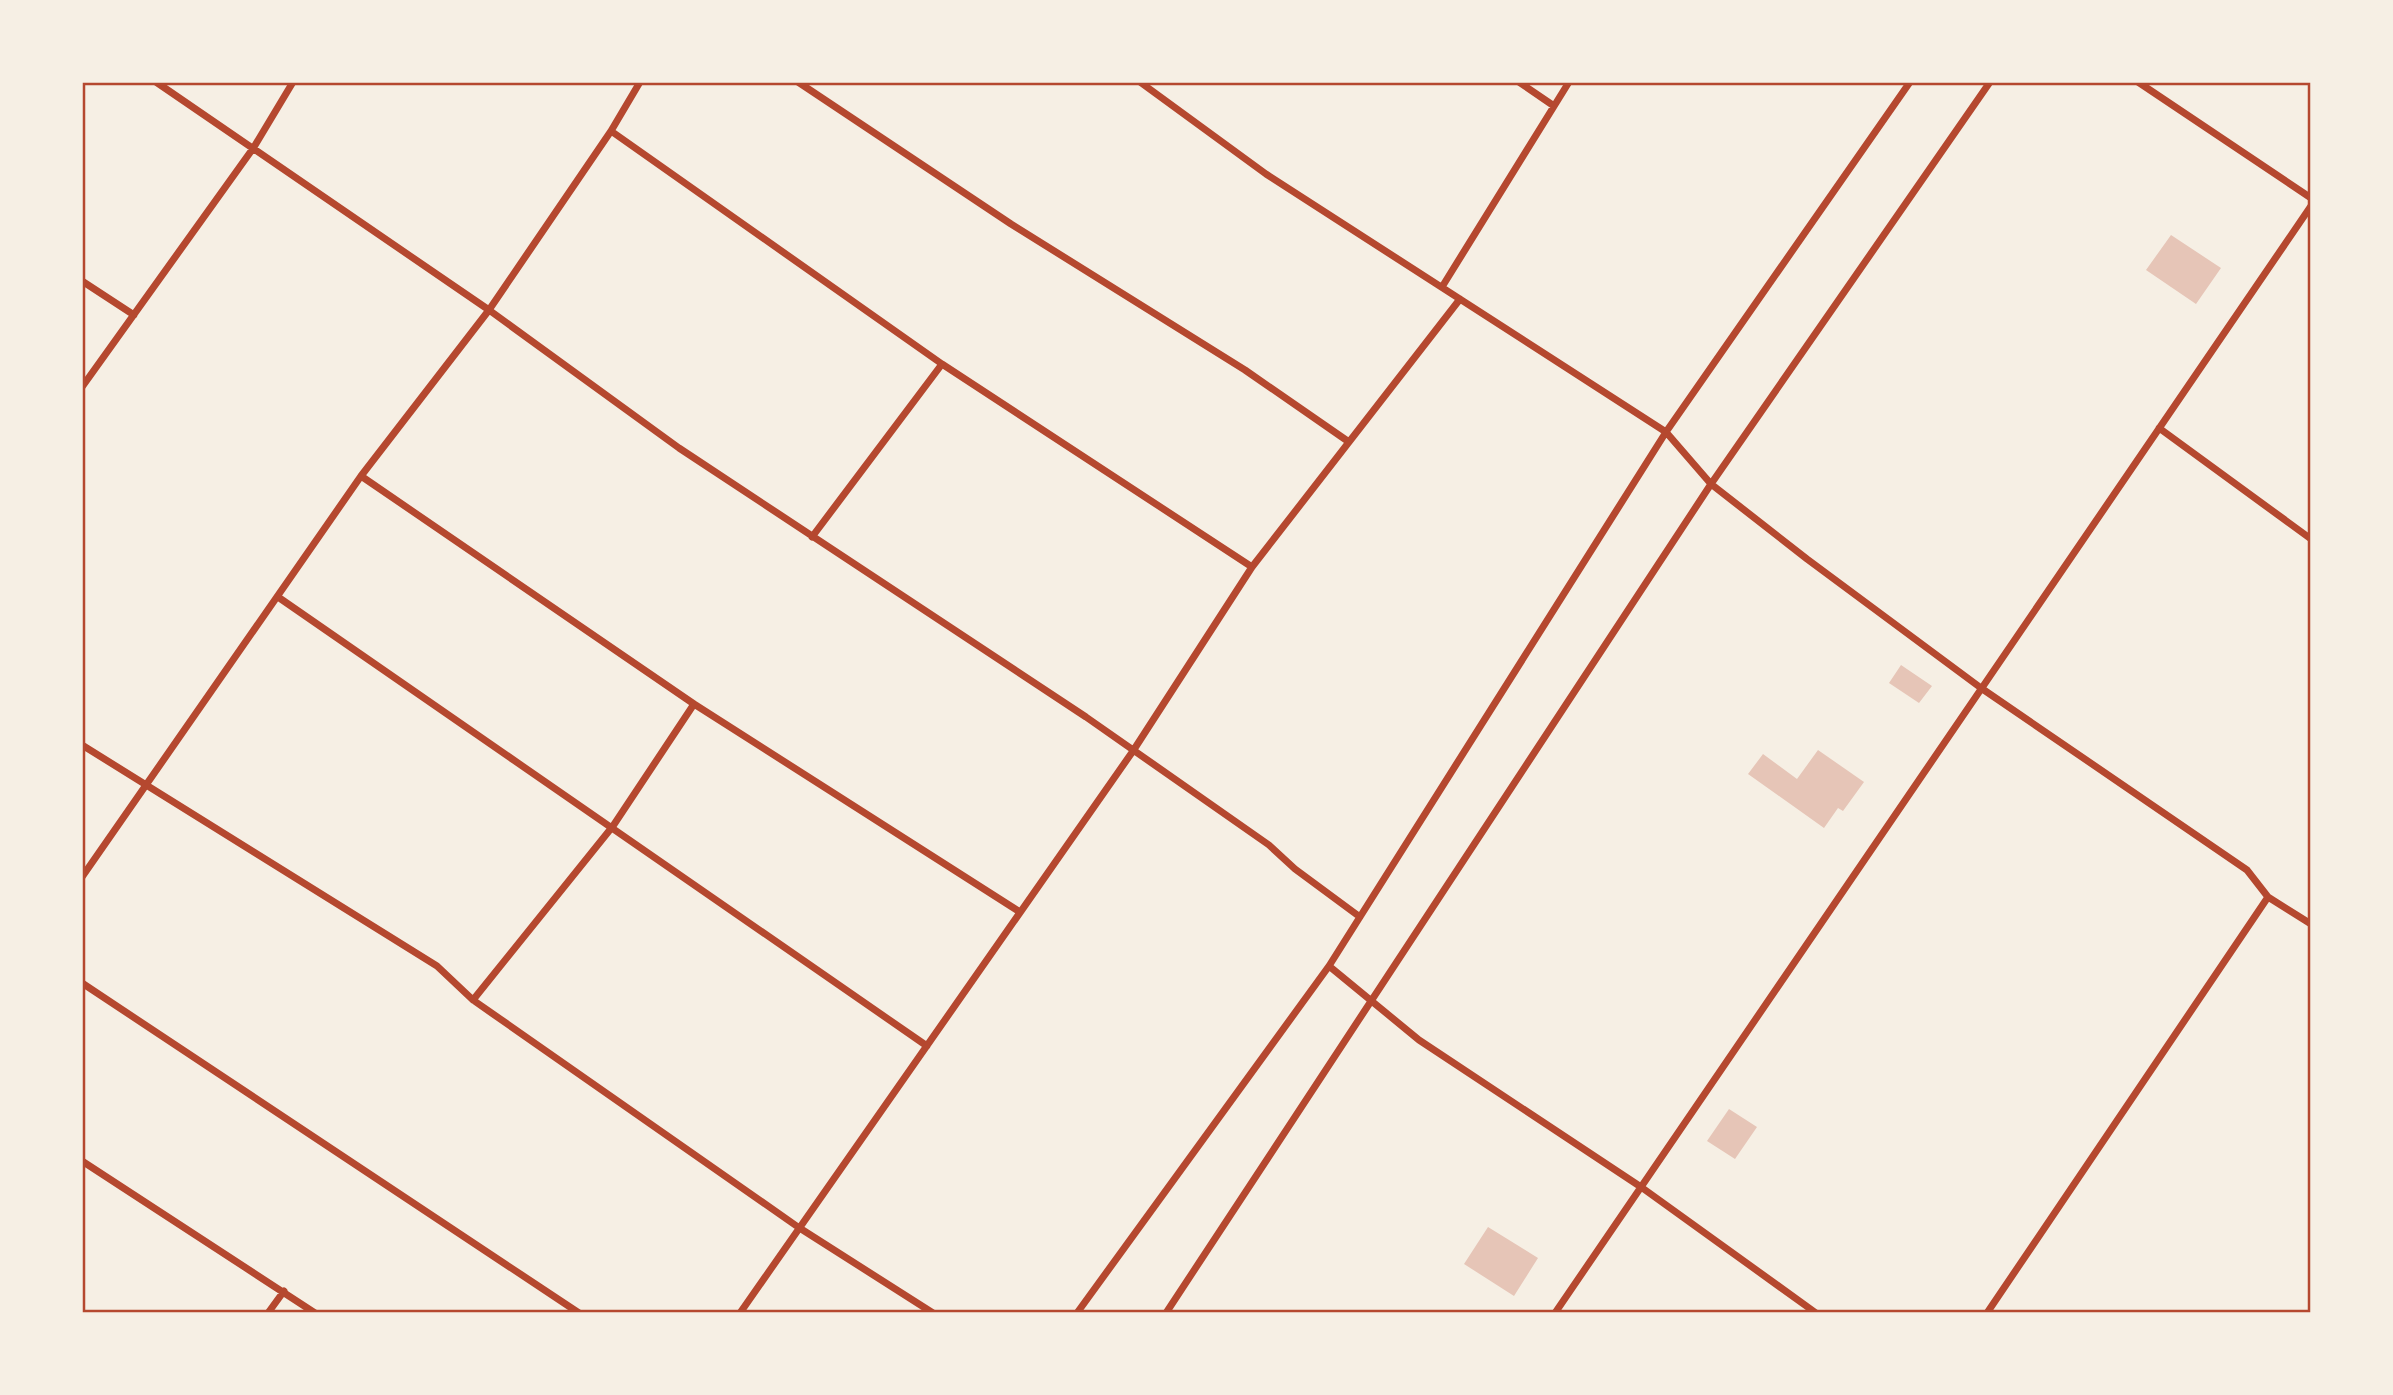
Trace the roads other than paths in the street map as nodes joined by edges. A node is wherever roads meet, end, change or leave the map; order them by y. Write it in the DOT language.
graph roads {
  1 [pos="156,82"];
  2 [pos="293,82"];
  3 [pos="640,82"];
  4 [pos="798,82"];
  5 [pos="1140,82"];
  6 [pos="1519,82"];
  7 [pos="1569,82"];
  8 [pos="1910,82"];
  9 [pos="1990,82"];
  10 [pos="2138,82"];
  11 [pos="1554,106"];
  12 [pos="611,131"];
  13 [pos="254,147"];
  14 [pos="2311,198"];
  15 [pos="2311,206"];
  16 [pos="82,281"];
  17 [pos="1442,288"];
  18 [pos="1460,299"];
  19 [pos="489,310"];
  20 [pos="134,315"];
  21 [pos="942,364"];
  22 [pos="82,387"];
  23 [pos="2159,428"];
  24 [pos="1666,432"];
  25 [pos="1349,442"];
  26 [pos="361,475"];
  27 [pos="1711,484"];
  28 [pos="812,537"];
  29 [pos="2311,538"];
  30 [pos="1252,567"];
  31 [pos="278,597"];
  32 [pos="1981,688"];
  33 [pos="694,704"];
  34 [pos="82,745"];
  35 [pos="1133,751"];
  36 [pos="148,787"];
  37 [pos="613,826"];
  38 [pos="82,877"];
  39 [pos="2268,897"];
  40 [pos="1020,912"];
  41 [pos="1360,918"];
  42 [pos="2311,924"];
  43 [pos="1329,966"];
  44 [pos="82,983"];
  45 [pos="473,999"];
  46 [pos="1371,1000"];
  47 [pos="927,1046"];
  48 [pos="82,1161"];
  49 [pos="1641,1187"];
  50 [pos="798,1227"];
  51 [pos="284,1291"];
  52 [pos="268,1313"];
  53 [pos="315,1313"];
  54 [pos="579,1313"];
  55 [pos="740,1313"];
  56 [pos="933,1313"];
  57 [pos="1077,1313"];
  58 [pos="1166,1313"];
  59 [pos="1555,1313"];
  60 [pos="1816,1313"];
  61 [pos="1986,1313"];
  1 -- 13 [label="street"];
  2 -- 13 [label="street"];
  3 -- 12 [label="street"];
  4 -- 25 [label="street"];
  5 -- 17 [label="street"];
  6 -- 11 [label="street"];
  7 -- 11 [label="street"];
  8 -- 24 [label="street"];
  9 -- 27 [label="street"];
  10 -- 14 [label="street"];
  11 -- 17 [label="street"];
  12 -- 19 [label="street"];
  12 -- 21 [label="street"];
  13 -- 19 [label="street"];
  13 -- 20 [label="street"];
  15 -- 23 [label="street"];
  16 -- 20 [label="street"];
  17 -- 18 [label="street"];
  18 -- 24 [label="street"];
  18 -- 25 [label="street"];
  19 -- 26 [label="street"];
  19 -- 28 [label="street"];
  20 -- 22 [label="street"];
  21 -- 28 [label="street"];
  21 -- 30 [label="street"];
  23 -- 29 [label="street"];
  23 -- 32 [label="street"];
  24 -- 27 [label="street"];
  24 -- 41 [label="street"];
  25 -- 30 [label="street"];
  26 -- 31 [label="street"];
  26 -- 33 [label="street"];
  27 -- 32 [label="street"];
  27 -- 46 [label="street"];
  28 -- 35 [label="street"];
  30 -- 35 [label="street"];
  31 -- 36 [label="street"];
  31 -- 37 [label="street"];
  32 -- 39 [label="street"];
  32 -- 49 [label="street"];
  33 -- 37 [label="street"];
  33 -- 40 [label="street"];
  34 -- 36 [label="street"];
  35 -- 40 [label="street"];
  35 -- 41 [label="street"];
  36 -- 38 [label="street"];
  36 -- 45 [label="street"];
  37 -- 45 [label="street"];
  37 -- 47 [label="street"];
  39 -- 42 [label="street"];
  39 -- 61 [label="street"];
  40 -- 47 [label="street"];
  41 -- 43 [label="street"];
  43 -- 46 [label="street"];
  43 -- 57 [label="street"];
  44 -- 54 [label="street"];
  45 -- 50 [label="street"];
  46 -- 49 [label="street"];
  46 -- 58 [label="street"];
  47 -- 50 [label="street"];
  48 -- 51 [label="street"];
  49 -- 59 [label="street"];
  49 -- 60 [label="street"];
  50 -- 55 [label="street"];
  50 -- 56 [label="street"];
  51 -- 52 [label="street"];
  51 -- 53 [label="street"];
}
